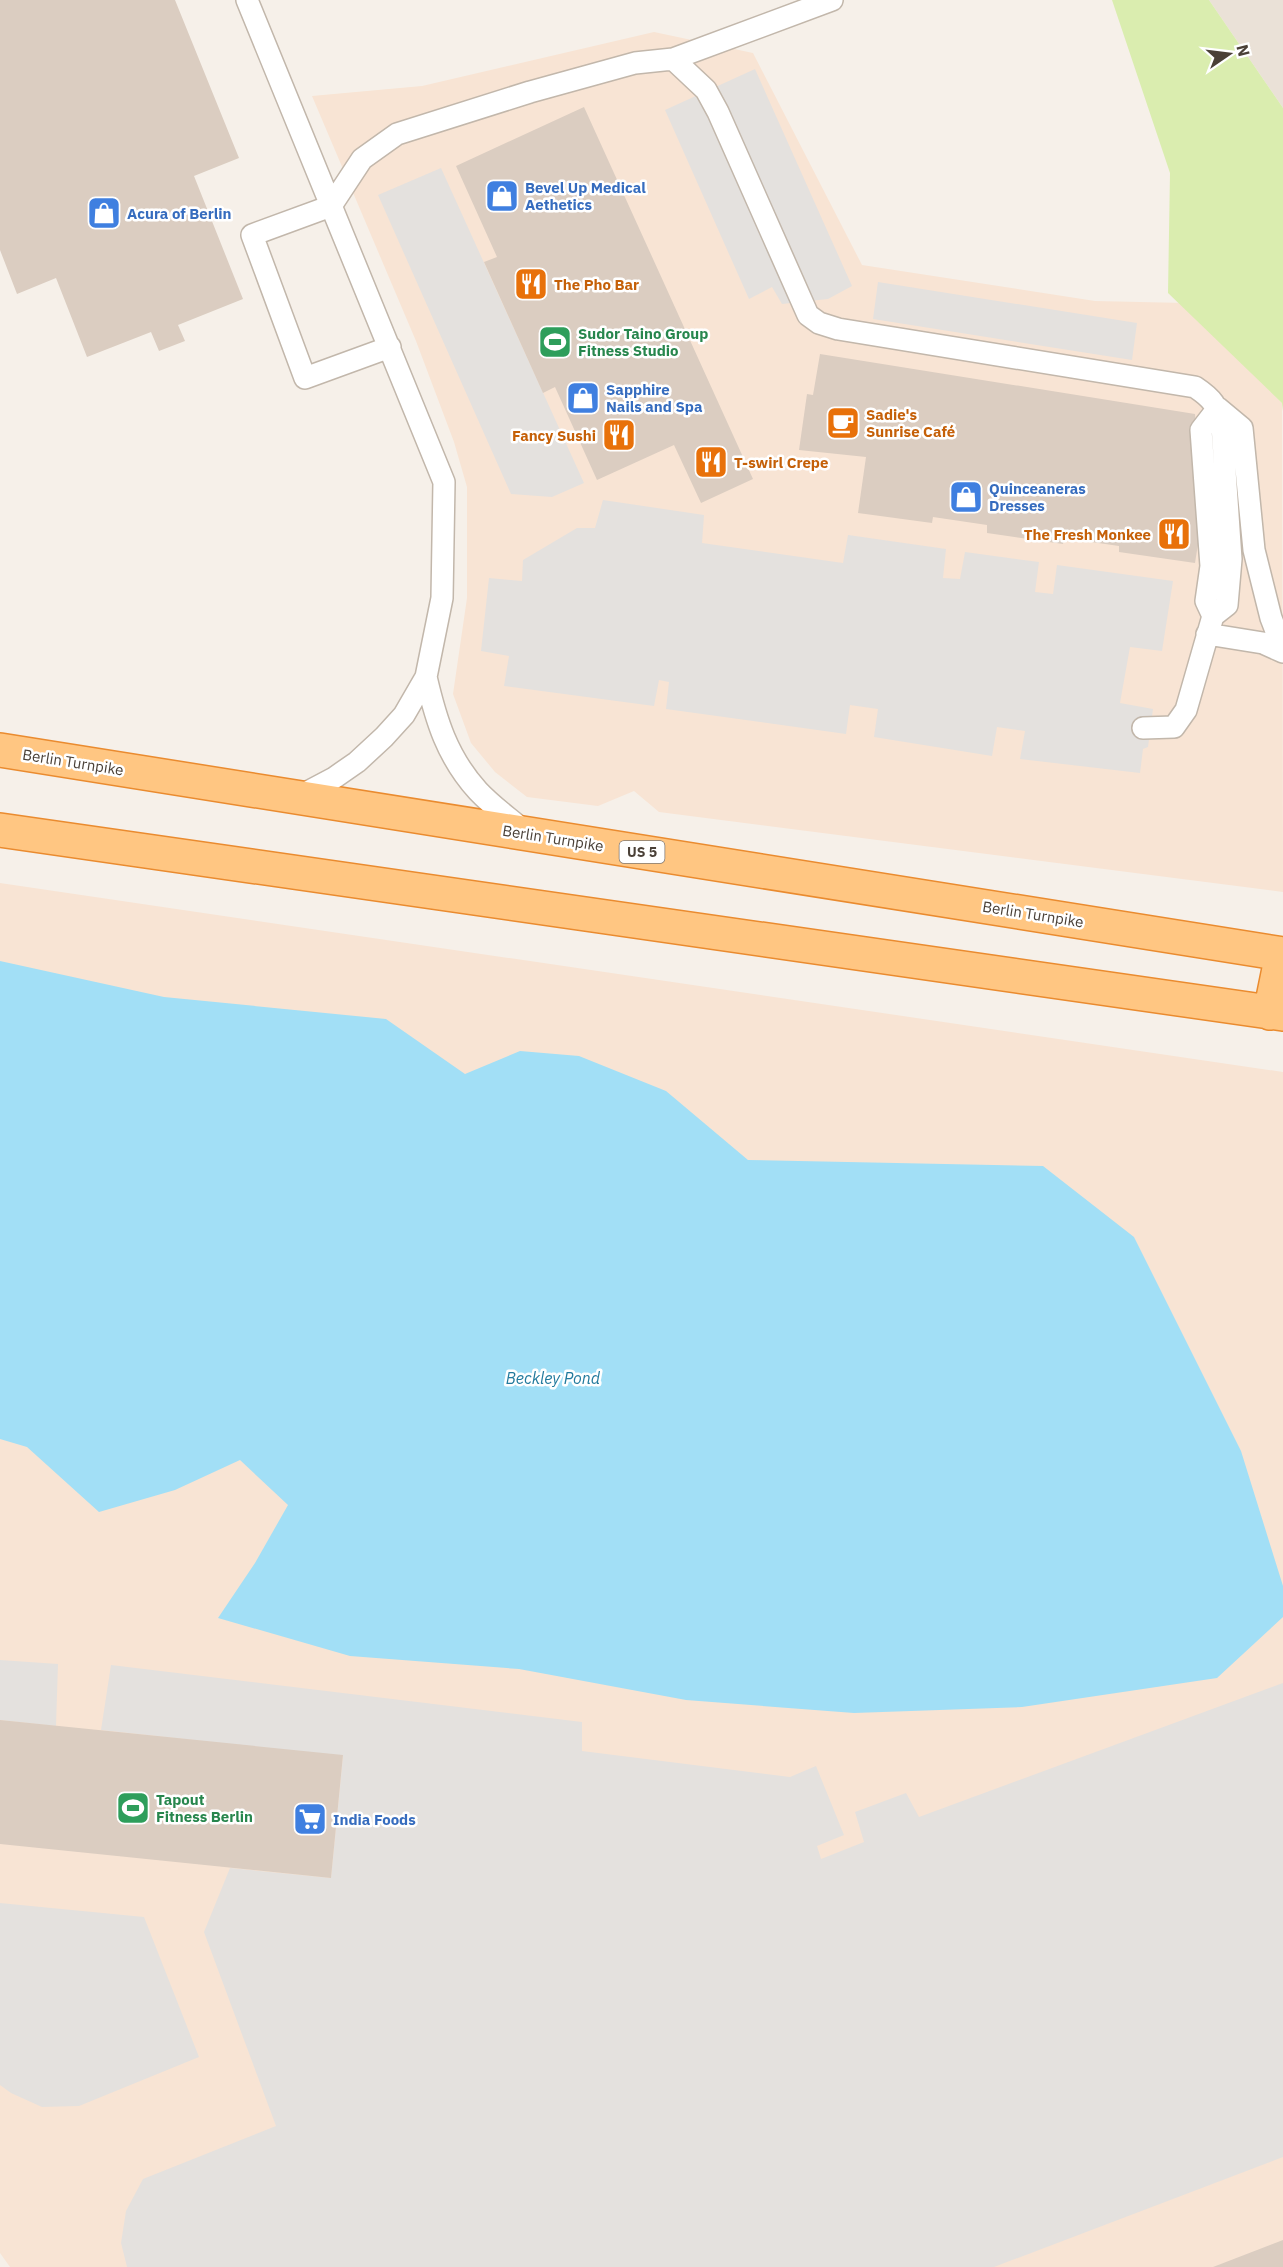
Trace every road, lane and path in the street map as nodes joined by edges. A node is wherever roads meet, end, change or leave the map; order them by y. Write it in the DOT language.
graph roads {
  1 [pos="247,0"];
  2 [pos="832,0"];
  3 [pos="673,58"];
  4 [pos="331,206"];
  5 [pos="390,346"];
  6 [pos="1218,408"];
  7 [pos="1210,625"];
  8 [pos="1283,651"];
  9 [pos="426,677"];
  10 [pos="1143,728"];
  11 [pos="0,750"];
  12 [pos="297,797"];
  13 [pos="0,830"];
  14 [pos="528,834"];
  15 [pos="1282,954"];
  16 [pos="1276,1013"];
  1 -- 4 [label="lane"];
  2 -- 3 [label="lane"];
  3 -- 4 [label="lane"];
  3 -- 6 [label="lane"];
  4 -- 5 [label="lane"];
  4 -- 5 [label="lane"];
  5 -- 9 [label="lane"];
  6 -- 7 [label="lane"];
  6 -- 8 [label="lane"];
  7 -- 8 [label="lane"];
  7 -- 10 [label="lane"];
  9 -- 12 [label="lane"];
  9 -- 14 [label="lane"];
  11 -- 12 [label="highway, Berlin Turnpike / US 5"];
  12 -- 14 [label="highway, Berlin Turnpike / US 5"];
  13 -- 16 [label="highway"];
  14 -- 15 [label="highway, Berlin Turnpike / US 5"];
  15 -- 16 [label="highway"];
}
